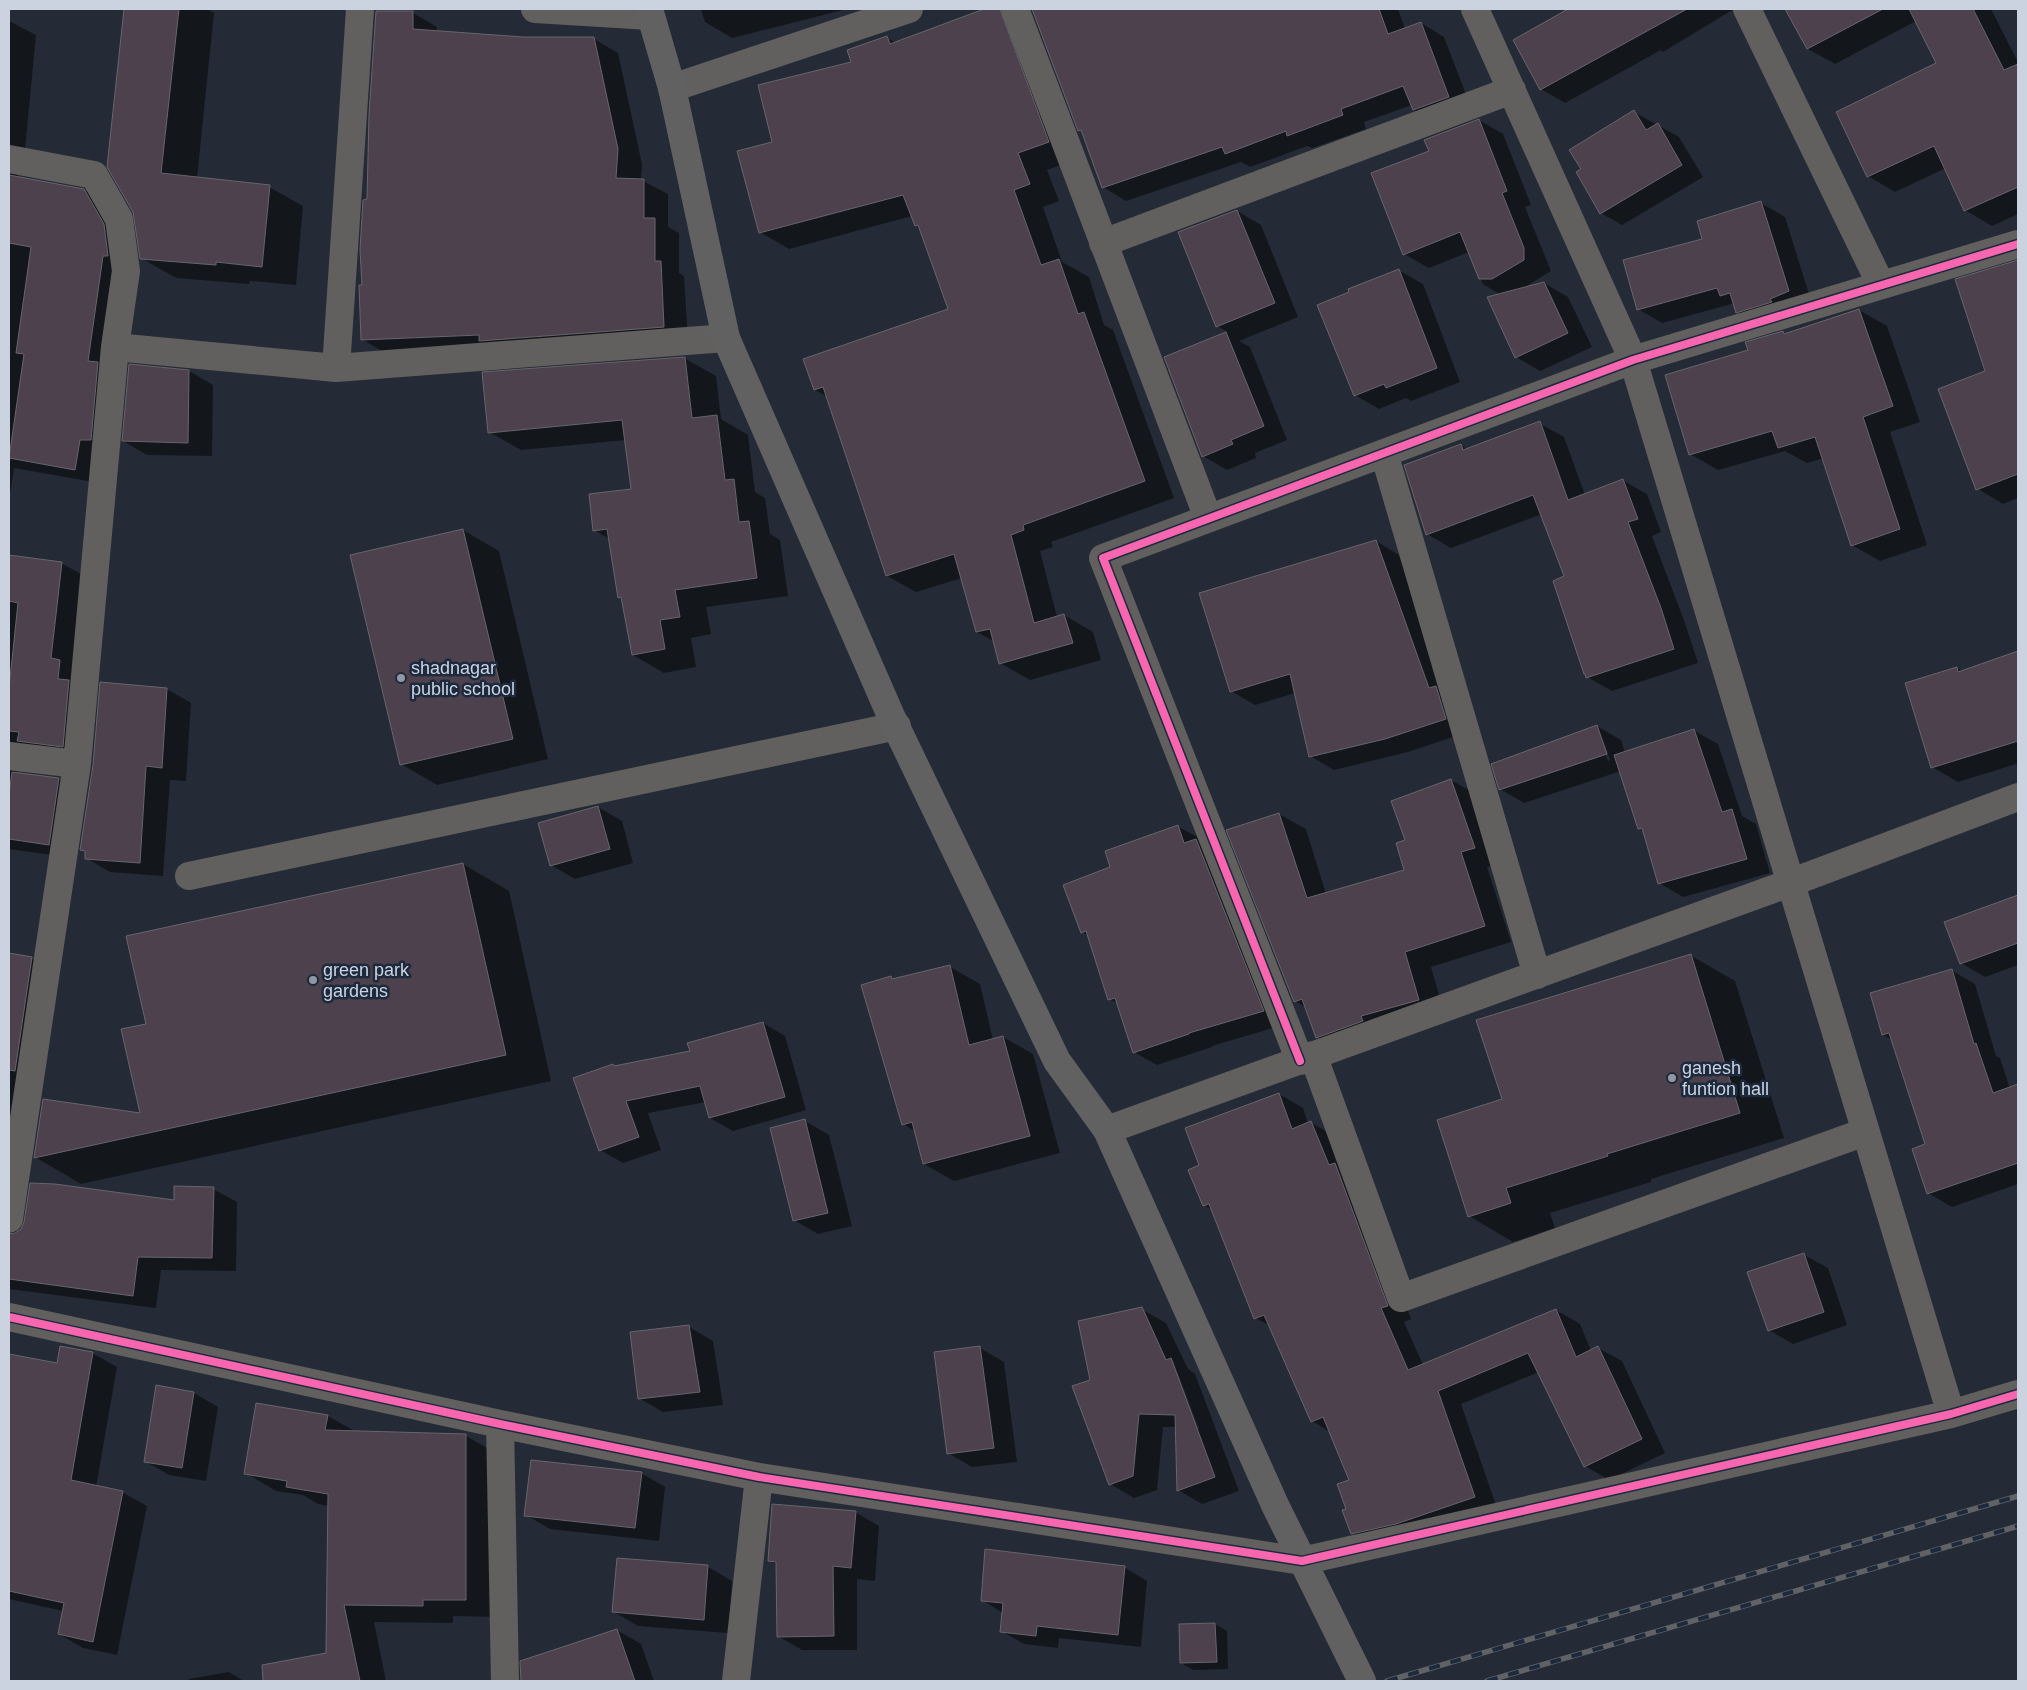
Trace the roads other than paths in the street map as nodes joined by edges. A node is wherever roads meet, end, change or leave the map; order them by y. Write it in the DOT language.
graph roads {
  1 [pos="360,9"];
  2 [pos="535,9"];
  3 [pos="909,9"];
  4 [pos="1015,9"];
  5 [pos="1475,9"];
  6 [pos="1746,9"];
  7 [pos="650,12"];
  8 [pos="672,88"];
  9 [pos="1512,90"];
  10 [pos="9,159"];
  11 [pos="1103,244"];
  12 [pos="2018,244"];
  13 [pos="1881,285"];
  14 [pos="726,338"];
  15 [pos="115,347"];
  16 [pos="1632,360"];
  17 [pos="336,368"];
  18 [pos="1384,453"];
  19 [pos="1208,518"];
  20 [pos="896,726"];
  21 [pos="9,756"];
  22 [pos="77,764"];
  23 [pos="2018,797"];
  24 [pos="189,876"];
  25 [pos="1790,883"];
  26 [pos="1537,975"];
  27 [pos="1307,1058"];
  28 [pos="1107,1130"];
  29 [pos="1865,1132"];
  30 [pos="9,1219"];
  31 [pos="9,1317"];
  32 [pos="2018,1394"];
  33 [pos="1950,1414"];
  34 [pos="500,1424"];
  35 [pos="759,1477"];
  36 [pos="1302,1560"];
  37 [pos="505,1681"];
  38 [pos="736,1681"];
  39 [pos="1362,1681"];
  1 -- 17 [label="street"];
  2 -- 7 [label="street"];
  3 -- 8 [label="street"];
  4 -- 11 [label="street"];
  5 -- 9 [label="street"];
  6 -- 13 [label="street"];
  7 -- 8 [label="main road"];
  8 -- 14 [label="main road"];
  9 -- 11 [label="street"];
  9 -- 16 [label="street"];
  10 -- 15 [label="street"];
  11 -- 19 [label="street"];
  12 -- 13 [label="street"];
  13 -- 16 [label="street"];
  14 -- 17 [label="street"];
  14 -- 20 [label="main road"];
  15 -- 17 [label="street"];
  15 -- 22 [label="street"];
  16 -- 18 [label="street"];
  16 -- 25 [label="street"];
  18 -- 19 [label="street"];
  18 -- 26 [label="street"];
  19 -- 27 [label="street"];
  20 -- 24 [label="street"];
  20 -- 28 [label="main road"];
  21 -- 22 [label="street"];
  22 -- 30 [label="street"];
  23 -- 25 [label="street"];
  25 -- 26 [label="street"];
  25 -- 29 [label="street"];
  26 -- 27 [label="street"];
  27 -- 28 [label="street"];
  27 -- 29 [label="street"];
  28 -- 36 [label="main road"];
  29 -- 33 [label="street"];
  31 -- 34 [label="street"];
  32 -- 33 [label="street"];
  33 -- 36 [label="street"];
  34 -- 35 [label="street"];
  34 -- 37 [label="street"];
  35 -- 36 [label="street"];
  35 -- 38 [label="street"];
  36 -- 39 [label="main road"];
}
